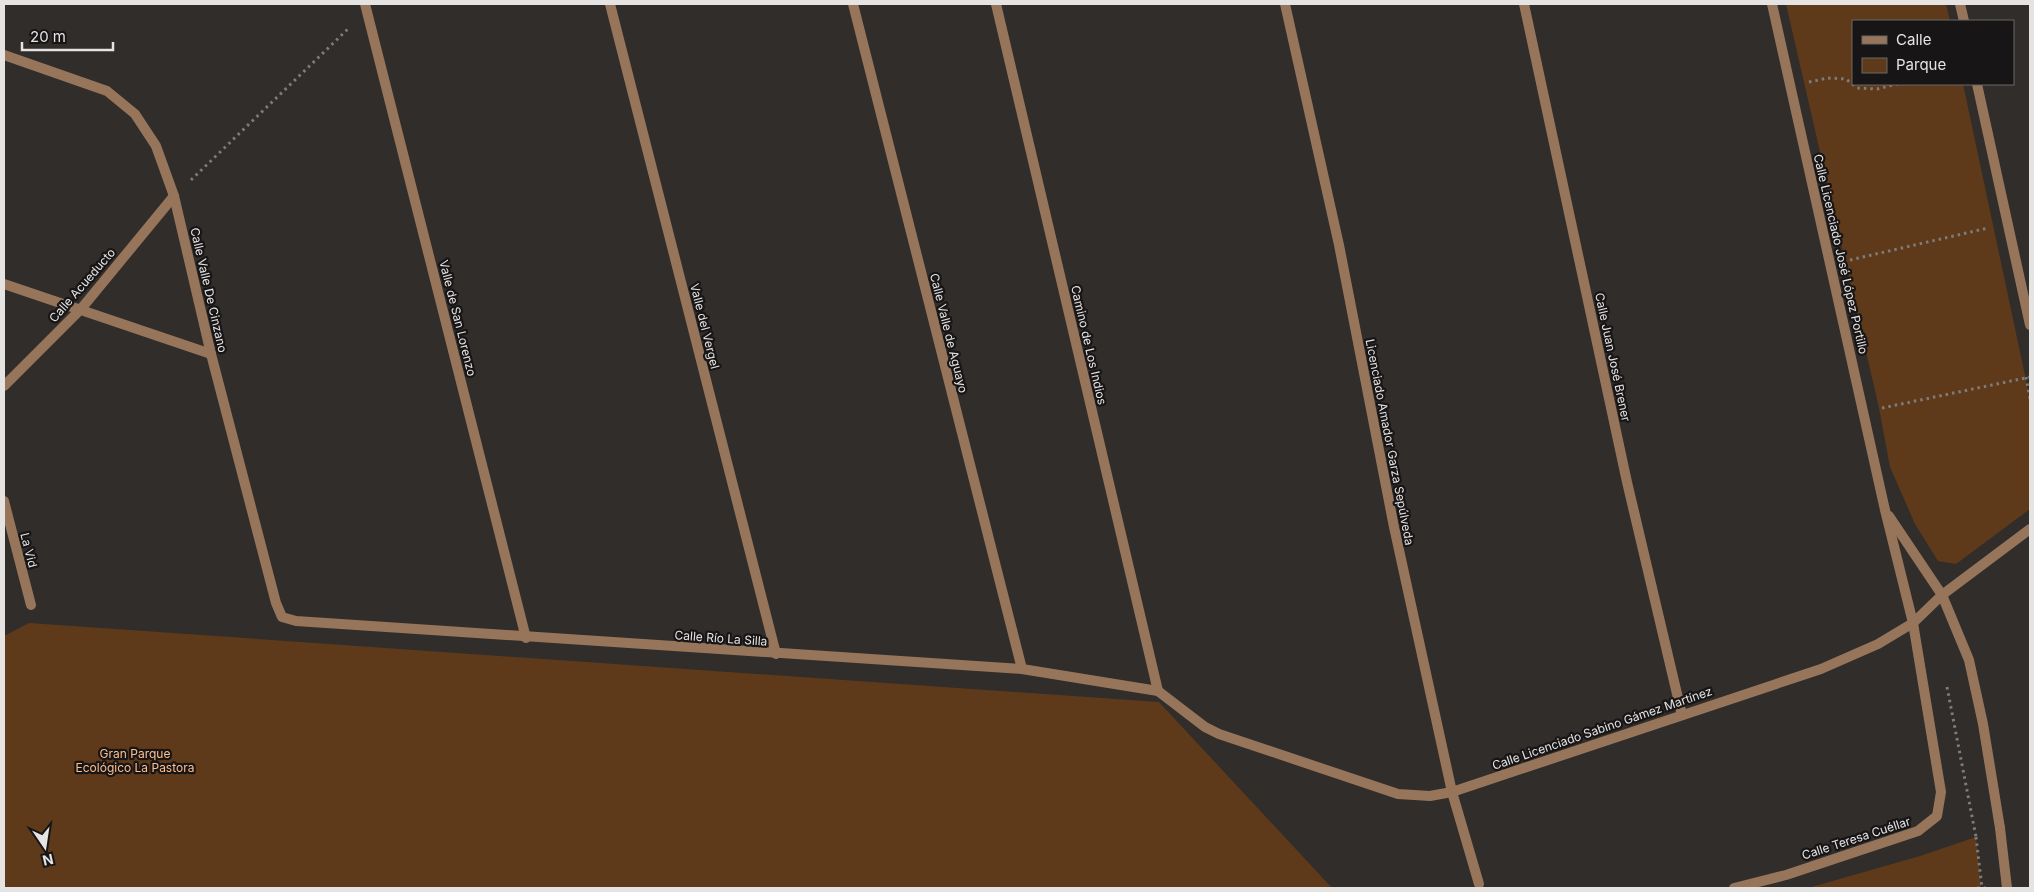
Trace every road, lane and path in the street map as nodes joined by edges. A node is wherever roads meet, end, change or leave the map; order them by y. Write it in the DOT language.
graph roads {
  1 [pos="610,4"];
  2 [pos="853,4"];
  3 [pos="996,4"];
  4 [pos="1285,4"];
  5 [pos="1524,4"];
  6 [pos="1772,4"];
  7 [pos="1960,4"];
  8 [pos="366,7"];
  9 [pos="1964,20"];
  10 [pos="4,55"];
  11 [pos="1852,84"];
  12 [pos="1853,85"];
  13 [pos="1893,85"];
  14 [pos="1977,85"];
  15 [pos="1790,87"];
  16 [pos="174,196"];
  17 [pos="2008,224"];
  18 [pos="1830,264"];
  19 [pos="4,284"];
  20 [pos="81,309"];
  21 [pos="2030,325"];
  22 [pos="211,354"];
  23 [pos="2028,377"];
  24 [pos="4,386"];
  25 [pos="2030,399"];
  26 [pos="1879,408"];
  27 [pos="4,501"];
  28 [pos="1886,510"];
  29 [pos="2030,528"];
  30 [pos="1942,595"];
  31 [pos="31,605"];
  32 [pos="282,617"];
  33 [pos="1913,622"];
  34 [pos="526,638"];
  35 [pos="776,654"];
  36 [pos="1022,669"];
  37 [pos="1946,684"];
  38 [pos="1158,691"];
  39 [pos="1682,715"];
  40 [pos="1452,792"];
  41 [pos="1479,884"];
  42 [pos="1734,888"];
  43 [pos="1982,888"];
  44 [pos="2007,888"];
  1 -- 35 [label="street, Valle del Vergel"];
  2 -- 36 [label="street, Calle Valle de Aguayo"];
  3 -- 38 [label="street, Camino de Los Indios"];
  4 -- 40 [label="street, Licenciado Amador Garza Sepúlveda"];
  5 -- 39 [label="street, Calle Juan José Brener"];
  6 -- 15 [label="street, Calle Licenciado José López Portillo"];
  7 -- 9 [label="street"];
  8 -- 16 [label="path"];
  8 -- 34 [label="street, Valle de San Lorenzo"];
  10 -- 16 [label="street, Calle Valle De Cinzano"];
  11 -- 15 [label="path"];
  12 -- 13 [label="path"];
  14 -- 17 [label="street"];
  15 -- 18 [label="street, Calle Licenciado José López Portillo"];
  16 -- 20 [label="street, Calle Acueducto"];
  16 -- 22 [label="street, Calle Valle De Cinzano"];
  17 -- 18 [label="path"];
  17 -- 21 [label="street"];
  18 -- 28 [label="street, Calle Licenciado José López Portillo"];
  19 -- 20 [label="street"];
  20 -- 22 [label="street"];
  20 -- 24 [label="street, Calle Acueducto"];
  22 -- 32 [label="street, Calle Valle De Cinzano"];
  23 -- 25 [label="path"];
  23 -- 26 [label="path"];
  27 -- 31 [label="street, La Vid"];
  28 -- 30 [label="street, Calle Licenciado José López Portillo"];
  28 -- 33 [label="street, Calle Licenciado José López Portillo"];
  29 -- 30 [label="street, Calle Licenciado Sabino Gámez Martínez"];
  30 -- 33 [label="street, Calle Licenciado Sabino Gámez Martínez"];
  30 -- 44 [label="street, Calle Licenciado José López Portillo, bridge"];
  32 -- 34 [label="street, Calle Río La Silla"];
  33 -- 39 [label="street, Calle Licenciado Sabino Gámez Martínez"];
  33 -- 42 [label="street, Calle Teresa Cuéllar"];
  34 -- 35 [label="street, Calle Río La Silla"];
  35 -- 36 [label="street, Calle Río La Silla"];
  36 -- 38 [label="street, Calle Río La Silla"];
  37 -- 43 [label="path, bridge"];
  38 -- 40 [label="street, Calle Licenciado Sabino Gámez Martínez"];
  39 -- 40 [label="street, Calle Licenciado Sabino Gámez Martínez"];
  40 -- 41 [label="street, Licenciado Amador Garza Sepúlveda"];
}
